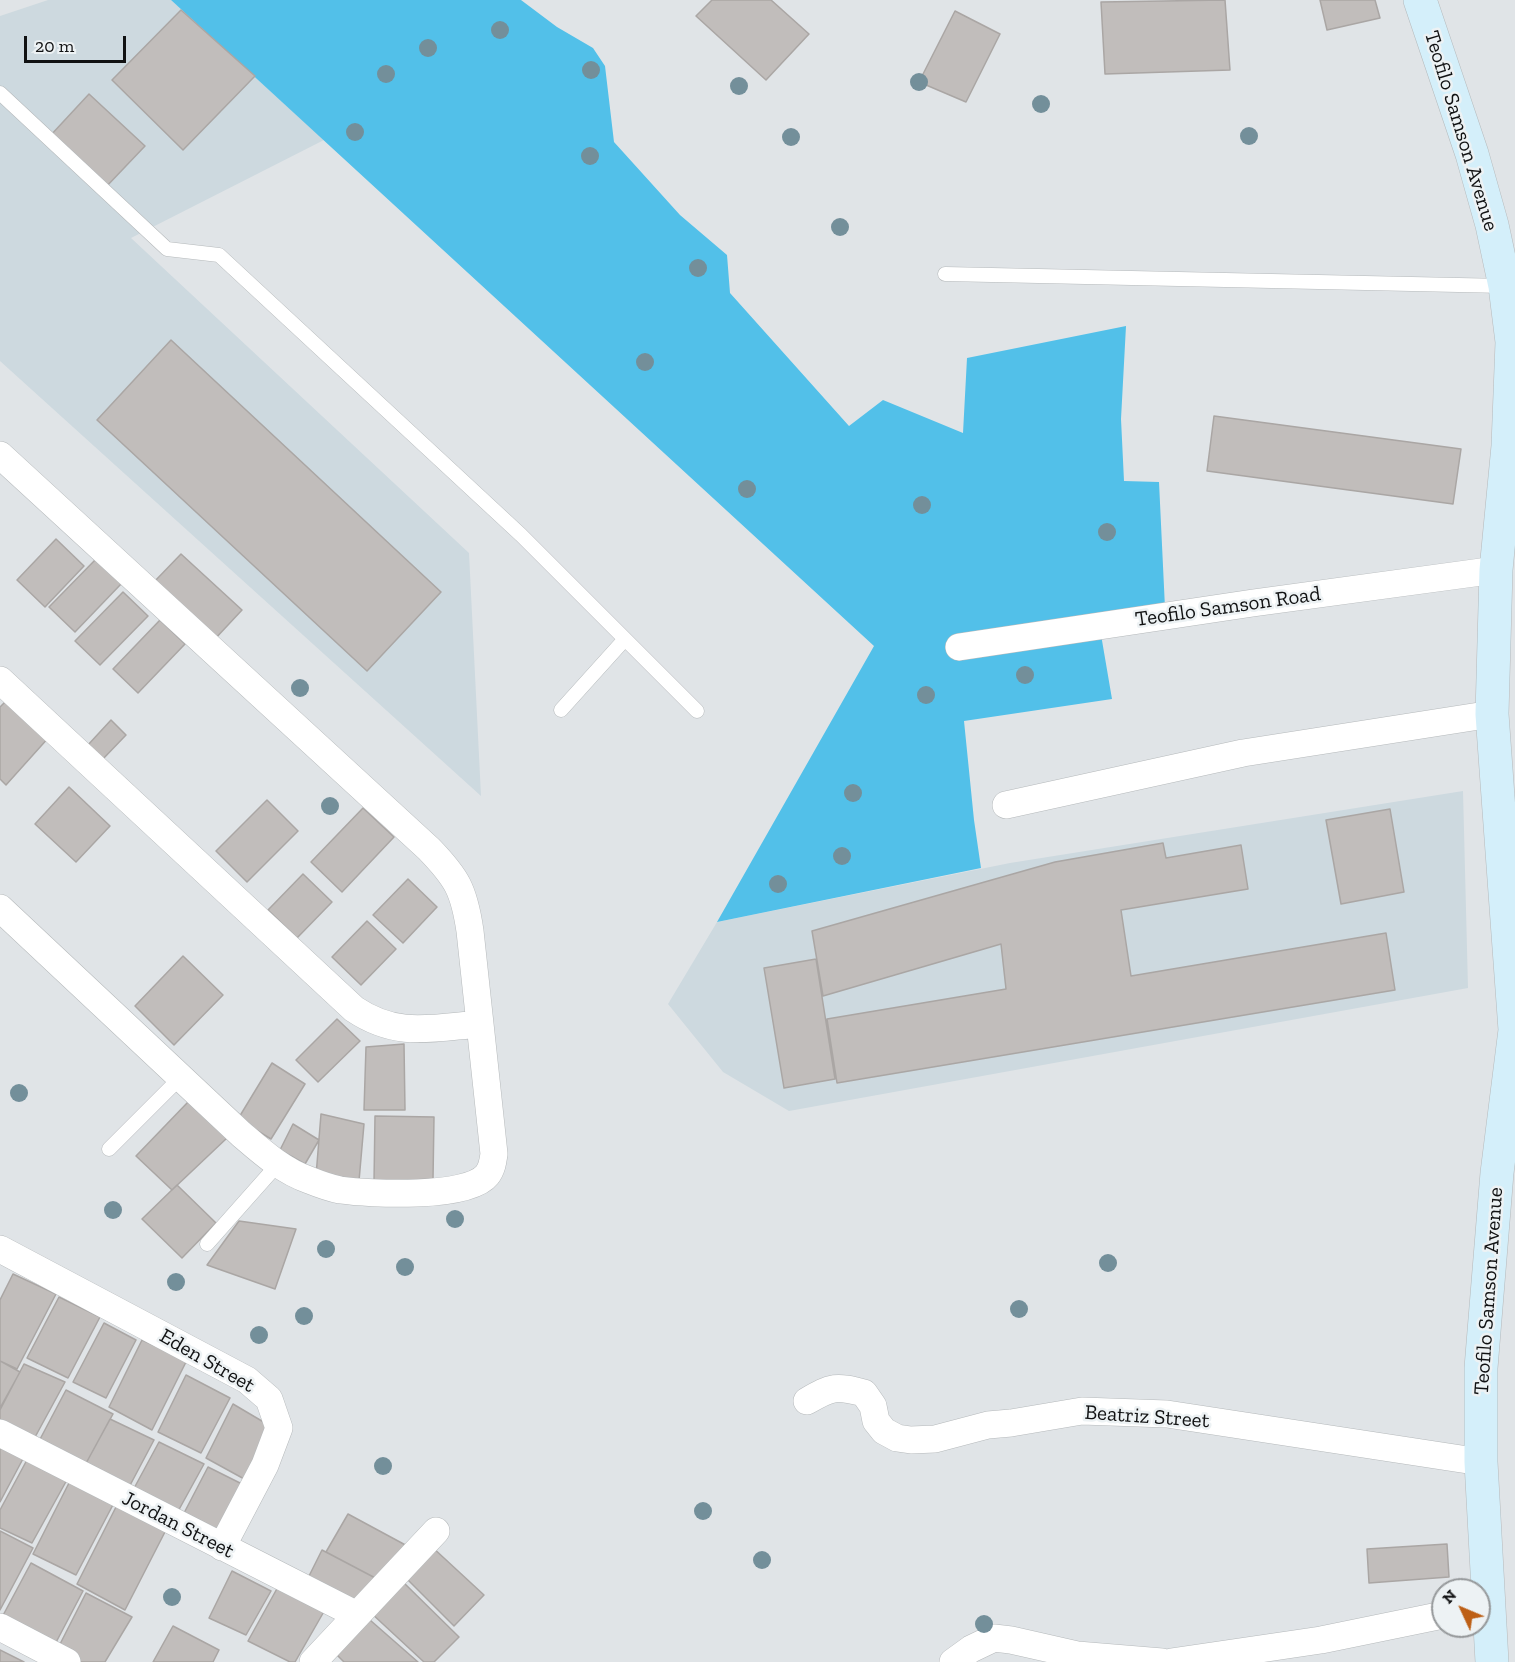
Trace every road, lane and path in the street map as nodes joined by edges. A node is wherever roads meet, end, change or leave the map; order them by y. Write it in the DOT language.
graph roads {
  1 [pos="1420,0"];
  2 [pos="0,93"];
  3 [pos="945,274"];
  4 [pos="1505,286"];
  5 [pos="1513,389"];
  6 [pos="0,455"];
  7 [pos="1496,570"];
  8 [pos="625,639"];
  9 [pos="959,647"];
  10 [pos="0,680"];
  11 [pos="561,710"];
  12 [pos="697,711"];
  13 [pos="1492,714"];
  14 [pos="1006,805"];
  15 [pos="0,908"];
  16 [pos="1510,910"];
  17 [pos="480,1024"];
  18 [pos="182,1077"];
  19 [pos="109,1149"];
  20 [pos="278,1164"];
  21 [pos="207,1244"];
  22 [pos="0,1249"];
  23 [pos="807,1401"];
  24 [pos="0,1433"];
  25 [pos="1481,1462"];
  26 [pos="436,1531"];
  27 [pos="222,1547"];
  28 [pos="1483,1578"];
  29 [pos="357,1616"];
  30 [pos="1431,1617"];
  31 [pos="0,1627"];
  32 [pos="1489,1638"];
  33 [pos="63,1661"];
  34 [pos="313,1662"];
  35 [pos="953,1662"];
  36 [pos="1162,1662"];
  37 [pos="1171,1662"];
  38 [pos="1492,1662"];
  1 -- 4 [label="main road, Teofilo Samson Avenue"];
  2 -- 8 [label="lane"];
  3 -- 4 [label="lane"];
  4 -- 5 [label="main road, Teofilo Samson Avenue"];
  5 -- 7 [label="main road, Teofilo Samson Avenue"];
  6 -- 17 [label="street"];
  7 -- 9 [label="street, Teofilo Samson Road"];
  7 -- 13 [label="main road, Teofilo Samson Avenue"];
  8 -- 11 [label="lane"];
  8 -- 12 [label="lane"];
  10 -- 17 [label="street"];
  13 -- 14 [label="street"];
  13 -- 16 [label="main road, Teofilo Samson Avenue"];
  15 -- 18 [label="street"];
  16 -- 25 [label="main road, Teofilo Samson Avenue"];
  17 -- 20 [label="street"];
  18 -- 19 [label="lane"];
  18 -- 20 [label="street"];
  20 -- 21 [label="lane"];
  22 -- 27 [label="street, Eden Street"];
  23 -- 25 [label="street, Beatriz Street"];
  24 -- 27 [label="street, Jordan Street"];
  25 -- 28 [label="main road, Teofilo Samson Avenue"];
  26 -- 29 [label="street"];
  27 -- 29 [label="street, Jordan Street"];
  29 -- 34 [label="street"];
  30 -- 37 [label="street"];
  31 -- 33 [label="street"];
  32 -- 38 [label="main road, Teofilo Samson Avenue"];
  35 -- 36 [label="street"];
}
